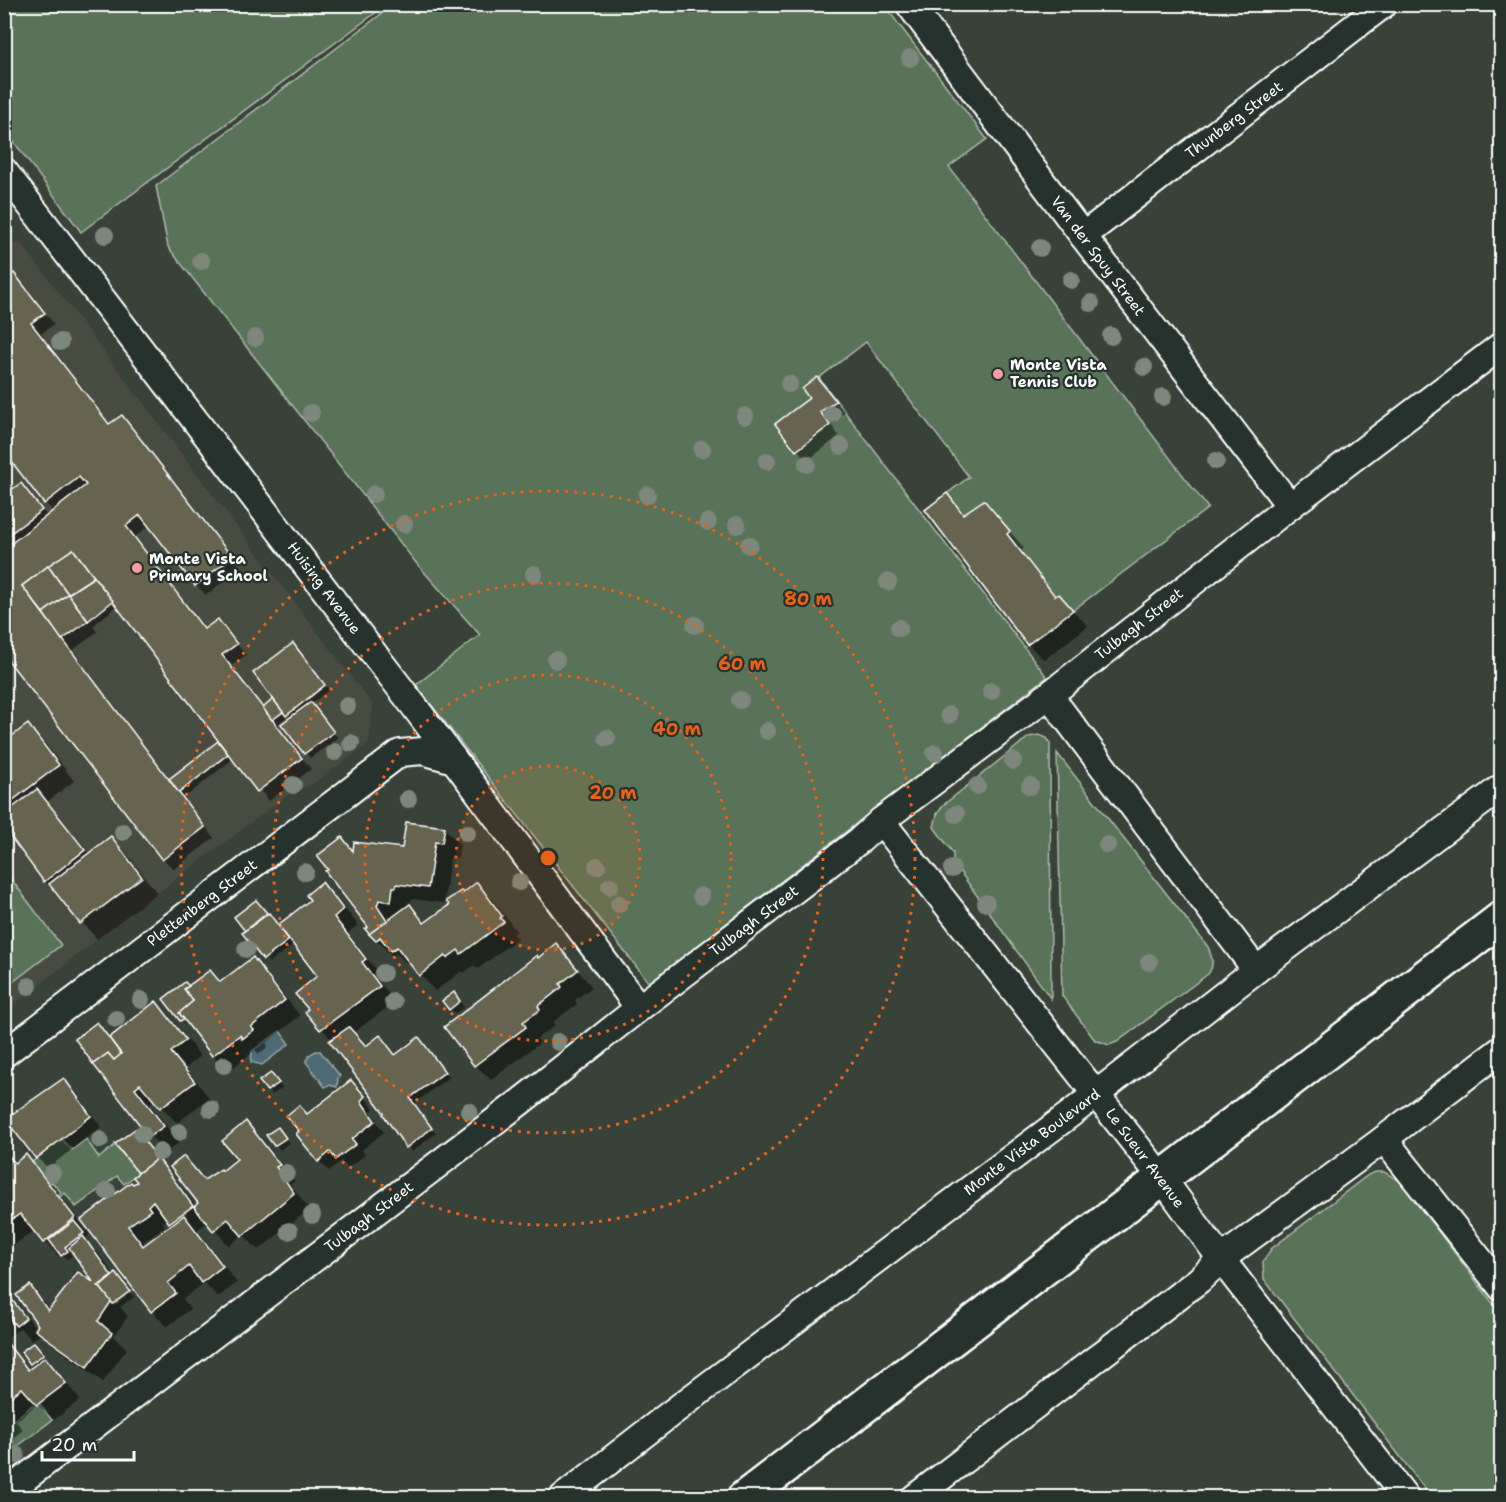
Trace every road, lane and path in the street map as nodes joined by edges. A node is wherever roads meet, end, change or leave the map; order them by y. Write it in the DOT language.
graph roads {
  1 [pos="909,4"];
  2 [pos="1384,4"];
  3 [pos="6,175"];
  4 [pos="1083,236"];
  5 [pos="1502,345"];
  6 [pos="1290,506"];
  7 [pos="1049,695"];
  8 [pos="414,706"];
  9 [pos="400,753"];
  10 [pos="454,760"];
  11 [pos="1502,787"];
  12 [pos="881,821"];
  13 [pos="1502,918"];
  14 [pos="1256,970"];
  15 [pos="639,1008"];
  16 [pos="1502,1049"];
  17 [pos="4,1054"];
  18 [pos="1095,1094"];
  19 [pos="1384,1139"];
  20 [pos="1162,1178"];
  21 [pos="1221,1259"];
  22 [pos="1502,1288"];
  23 [pos="4,1494"];
  24 [pos="562,1497"];
  25 [pos="744,1497"];
  26 [pos="914,1497"];
  27 [pos="1406,1497"];
  1 -- 4 [label="street, Van der Spuy Street"];
  2 -- 4 [label="street, Thunberg Street"];
  3 -- 8 [label="street, Huising Avenue"];
  4 -- 6 [label="street, Van der Spuy Street"];
  5 -- 6 [label="street, Tulbagh Street"];
  6 -- 7 [label="street, Tulbagh Street"];
  7 -- 12 [label="street, Tulbagh Street"];
  7 -- 14 [label="street"];
  8 -- 9 [label="street"];
  8 -- 10 [label="street, Huising Avenue"];
  9 -- 10 [label="street"];
  9 -- 17 [label="street, Plettenberg Street"];
  10 -- 15 [label="street, Huising Avenue"];
  11 -- 14 [label="street, Monte Vista Boulevard"];
  12 -- 15 [label="street, Tulbagh Street"];
  12 -- 18 [label="street, Le Sueur Avenue"];
  13 -- 20 [label="main road"];
  14 -- 18 [label="street, Monte Vista Boulevard"];
  15 -- 23 [label="street, Tulbagh Street"];
  16 -- 19 [label="street"];
  18 -- 20 [label="street, Le Sueur Avenue"];
  18 -- 24 [label="street, Monte Vista Boulevard"];
  19 -- 21 [label="street"];
  19 -- 22 [label="street"];
  20 -- 21 [label="street, Le Sueur Avenue"];
  20 -- 25 [label="main road"];
  21 -- 26 [label="street"];
  21 -- 27 [label="street, Le Sueur Avenue"];
}
